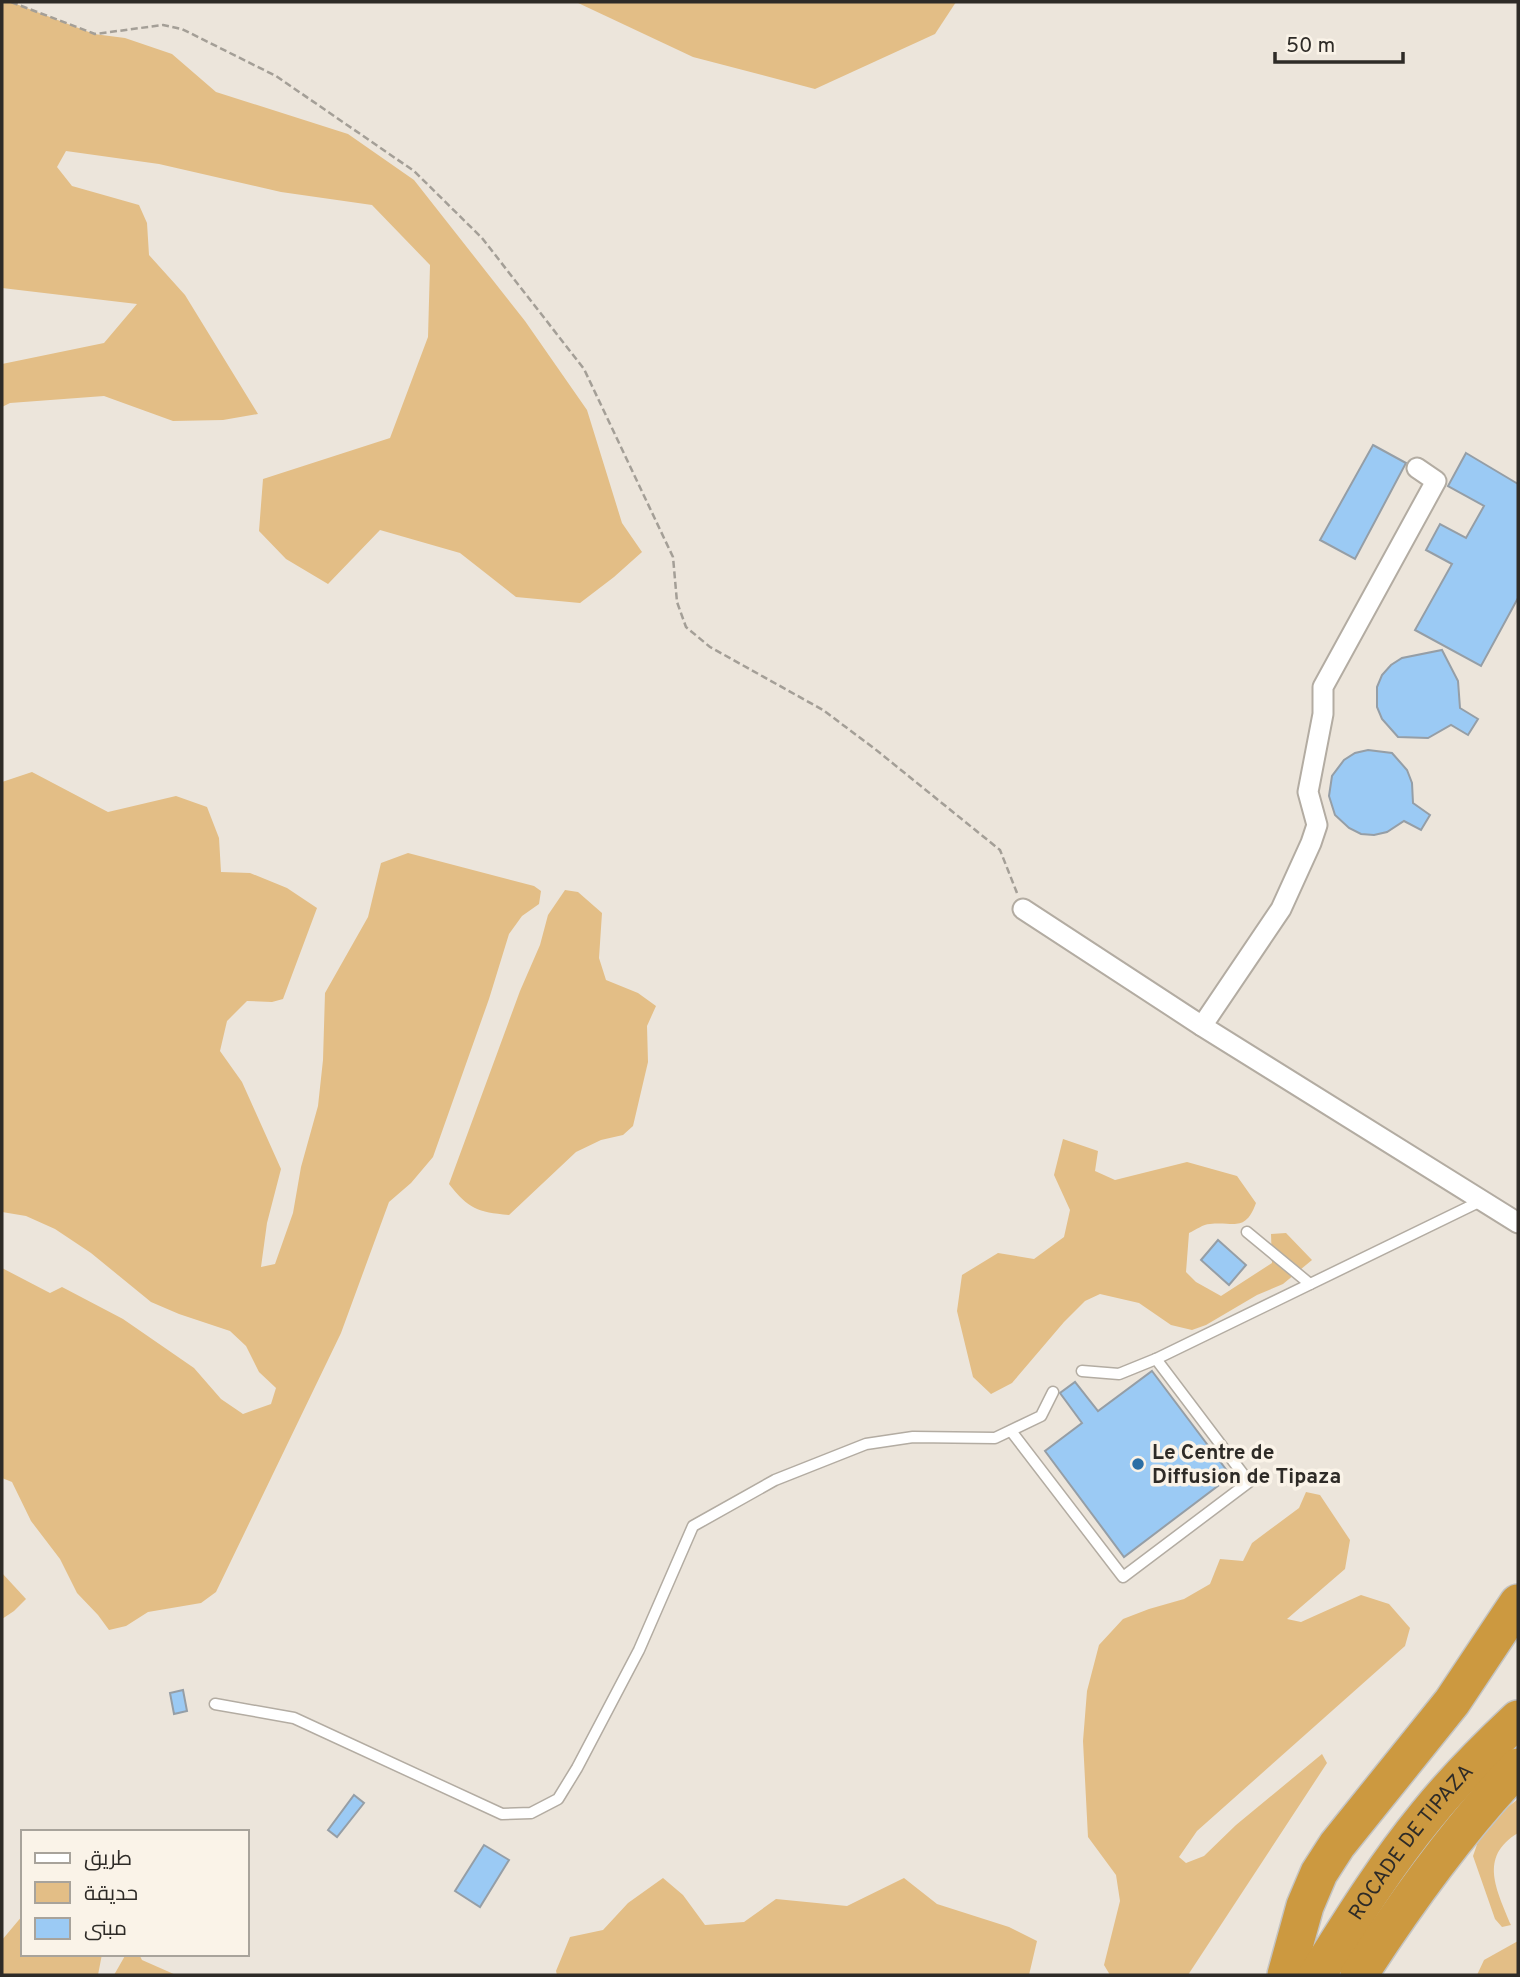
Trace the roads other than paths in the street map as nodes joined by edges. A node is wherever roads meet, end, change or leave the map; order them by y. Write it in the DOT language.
graph roads {
  1 [pos="1417,468"];
  2 [pos="1023,909"];
  3 [pos="1202,1026"];
  4 [pos="1483,1200"];
  5 [pos="1518,1223"];
  6 [pos="1247,1232"];
  7 [pos="1310,1284"];
  8 [pos="1156,1359"];
  9 [pos="1082,1371"];
  10 [pos="1053,1392"];
  11 [pos="1011,1431"];
  12 [pos="1518,1603"];
  13 [pos="215,1704"];
  14 [pos="1518,1719"];
  15 [pos="1516,1770"];
  16 [pos="1286,1975"];
  17 [pos="1317,1975"];
  18 [pos="1359,1975"];
  1 -- 3 [label="street"];
  2 -- 3 [label="street"];
  3 -- 4 [label="street"];
  4 -- 5 [label="street"];
  4 -- 7 [label="lane"];
  6 -- 7 [label="lane"];
  7 -- 8 [label="lane"];
  8 -- 9 [label="lane"];
  8 -- 11 [label="lane"];
  10 -- 11 [label="lane"];
  11 -- 13 [label="lane"];
  12 -- 16 [label="highway"];
  14 -- 17 [label="highway, ROCADE DE TIPAZA"];
  15 -- 18 [label="highway, ROCADE DE TIPAZA"];
}
